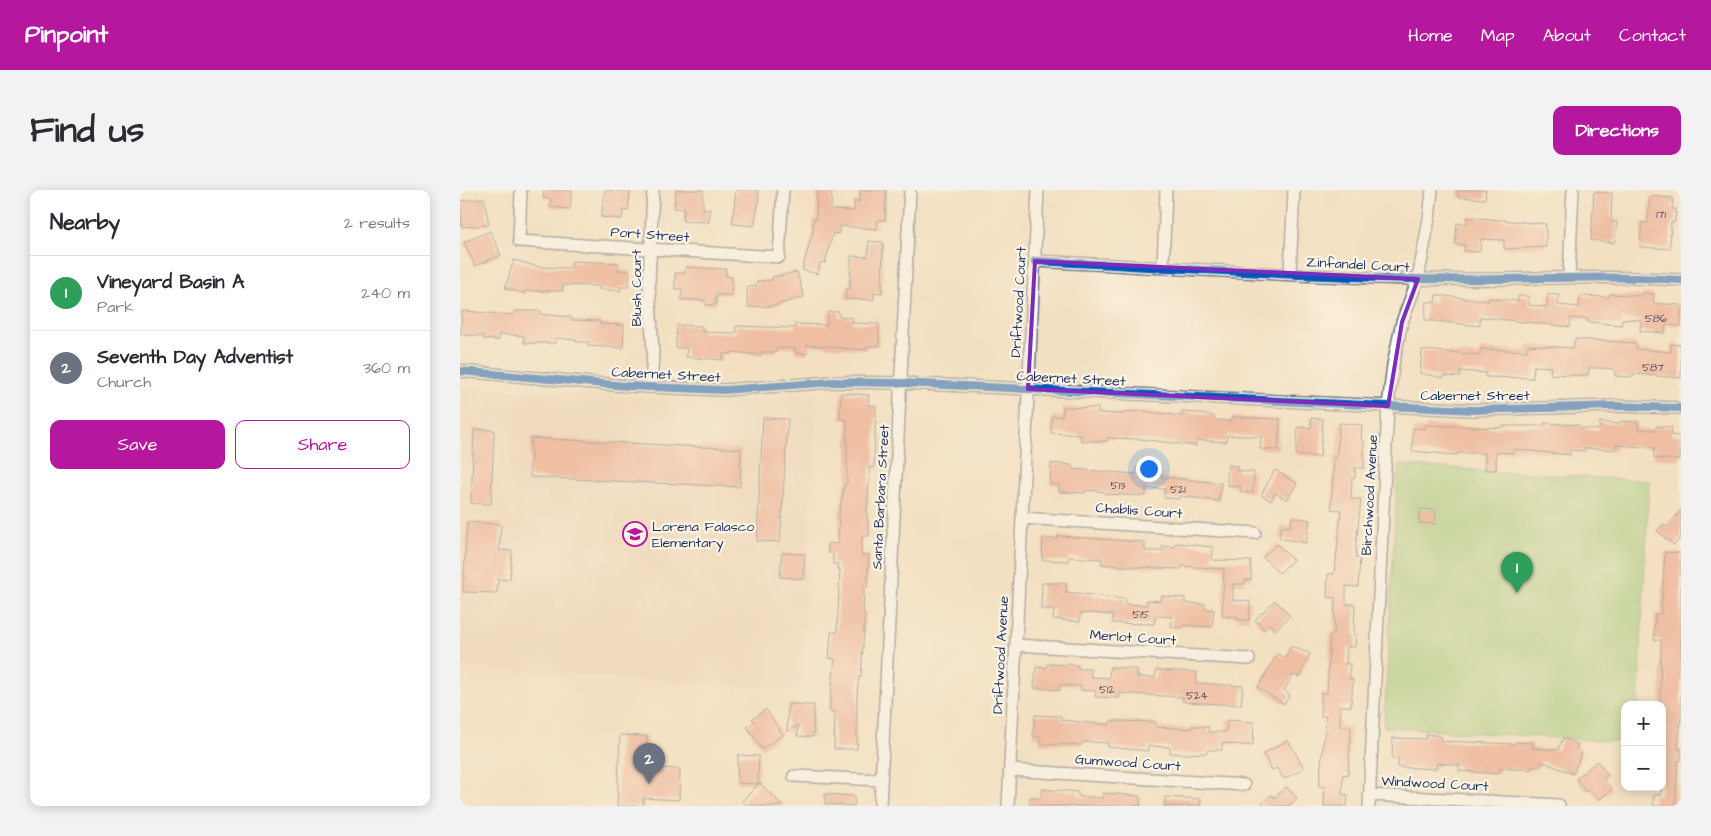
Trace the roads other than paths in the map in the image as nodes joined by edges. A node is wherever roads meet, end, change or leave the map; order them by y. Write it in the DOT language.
graph roads {
  1 [pos="521,190"];
  2 [pos="653,190"];
  3 [pos="783,190"];
  4 [pos="910,190"];
  5 [pos="1038,190"];
  6 [pos="1166,190"];
  7 [pos="1294,190"];
  8 [pos="1432,190"];
  9 [pos="1573,190"];
  10 [pos="651,249"];
  11 [pos="1035,261"];
  12 [pos="1163,267"];
  13 [pos="1290,273"];
  14 [pos="1569,277"];
  15 [pos="1418,280"];
  16 [pos="1681,280"];
  17 [pos="460,371"];
  18 [pos="901,383"];
  19 [pos="651,387"];
  20 [pos="1028,388"];
  21 [pos="1388,406"];
  22 [pos="1681,408"];
  23 [pos="1023,506"];
  24 [pos="1022,518"];
  25 [pos="1255,532"];
  26 [pos="1016,645"];
  27 [pos="1249,659"];
  28 [pos="1010,770"];
  29 [pos="794,776"];
  30 [pos="881,780"];
  31 [pos="1244,785"];
  32 [pos="1369,800"];
  33 [pos="1559,805"];
  34 [pos="880,806"];
  35 [pos="1008,806"];
  1 -- 10 [label="street, Port Street"];
  2 -- 10 [label="street, Blush Court"];
  3 -- 10 [label="street, Port Street"];
  4 -- 18 [label="street, Santa Barbara Street"];
  5 -- 11 [label="street, Driftwood Court"];
  6 -- 12 [label="street"];
  7 -- 13 [label="street"];
  8 -- 15 [label="street, Birchwood Avenue"];
  9 -- 14 [label="street"];
  10 -- 19 [label="street, Blush Court"];
  11 -- 12 [label="street, Zinfandel Court"];
  11 -- 20 [label="street, Driftwood Court"];
  12 -- 13 [label="street, Zinfandel Court"];
  13 -- 15 [label="street, Zinfandel Court"];
  14 -- 15 [label="street, Zinfandel Court"];
  14 -- 16 [label="street, Zinfandel Court"];
  15 -- 21 [label="street, Birchwood Avenue"];
  17 -- 19 [label="street, Cabernet Street"];
  18 -- 19 [label="street, Cabernet Street"];
  18 -- 20 [label="street, Cabernet Street"];
  18 -- 30 [label="street, Santa Barbara Street"];
  20 -- 21 [label="street, Cabernet Street"];
  20 -- 23 [label="street, Driftwood Court"];
  21 -- 22 [label="street, Cabernet Street"];
  21 -- 32 [label="street, Birchwood Avenue"];
  23 -- 24 [label="street, Driftwood Avenue"];
  24 -- 25 [label="street, Chablis Court"];
  24 -- 26 [label="street, Driftwood Avenue"];
  26 -- 27 [label="street, Merlot Court"];
  26 -- 28 [label="street, Driftwood Avenue"];
  28 -- 31 [label="street, Gumwood Court"];
  28 -- 35 [label="street, Driftwood Avenue"];
  29 -- 30 [label="street"];
  30 -- 34 [label="street, Santa Barbara Street"];
  32 -- 33 [label="street, Windwood Court"];
}
